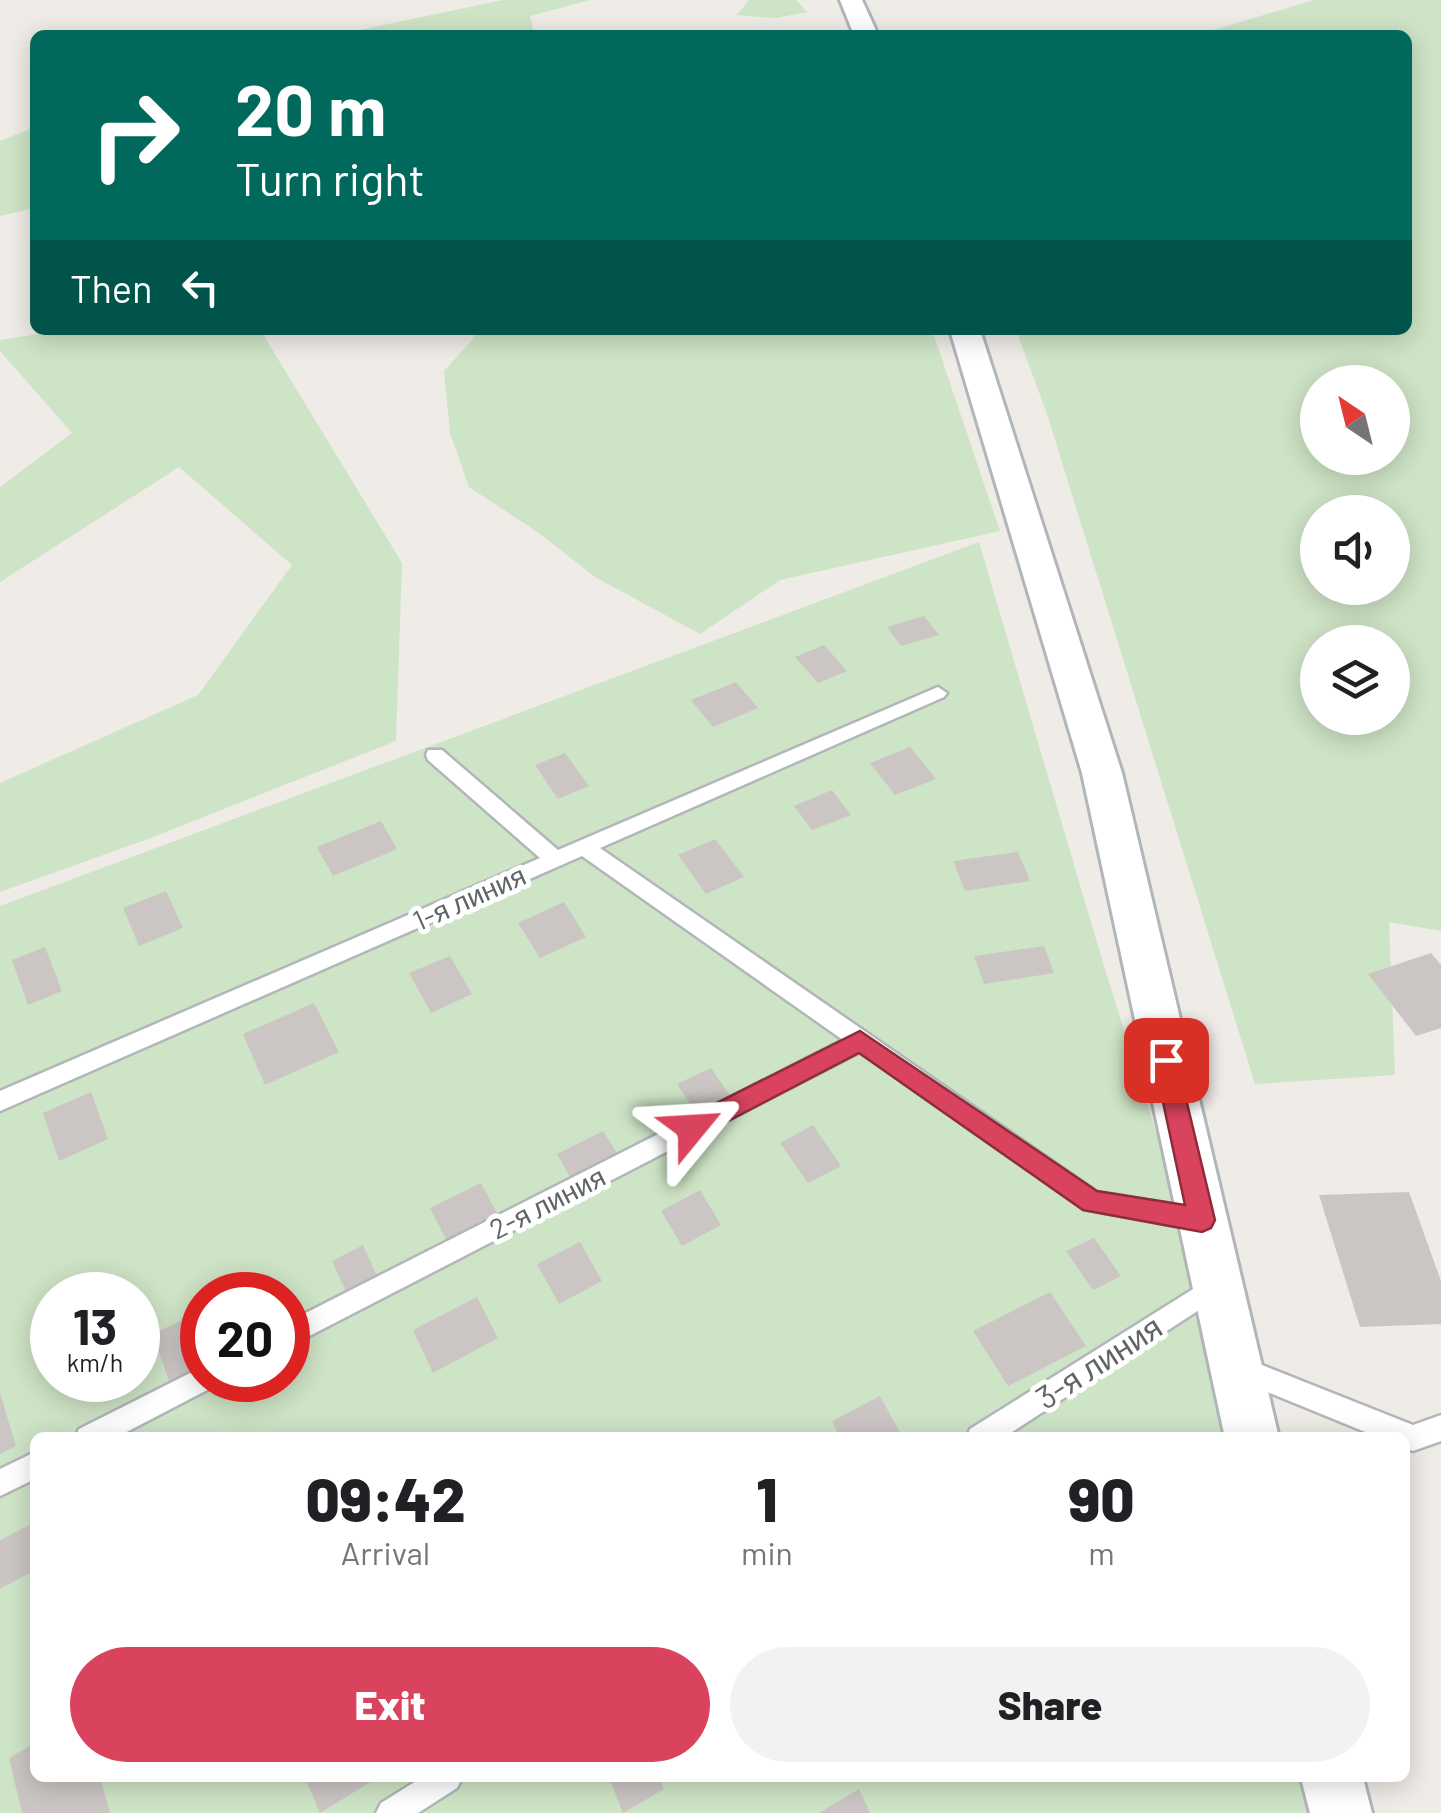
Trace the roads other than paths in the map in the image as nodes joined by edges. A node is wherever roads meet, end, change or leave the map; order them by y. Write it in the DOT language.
graph roads {
  1 [pos="851,0"];
  2 [pos="864,30"];
  3 [pos="967,335"];
  4 [pos="938,693"];
  5 [pos="435,755"];
  6 [pos="583,847"];
  7 [pos="555,859"];
  8 [pos="860,1041"];
  9 [pos="0,1100"];
  10 [pos="1202,1220"];
  11 [pos="1217,1285"];
  12 [pos="310,1324"];
  13 [pos="1235,1366"];
  14 [pos="180,1390"];
  15 [pos="1441,1428"];
  16 [pos="100,1432"];
  17 [pos="987,1432"];
  18 [pos="1251,1432"];
  19 [pos="1398,1432"];
  20 [pos="1410,1437"];
  21 [pos="30,1468"];
  22 [pos="0,1483"];
  23 [pos="440,1782"];
  24 [pos="1333,1782"];
  25 [pos="391,1813"];
  26 [pos="1341,1813"];
  1 -- 2 [label="street"];
  3 -- 10 [label="street"];
  4 -- 6 [label="lane, 1-я линия"];
  5 -- 7 [label="lane"];
  6 -- 7 [label="lane, 1-я линия"];
  6 -- 8 [label="lane"];
  7 -- 9 [label="lane, 1-я линия"];
  8 -- 10 [label="lane"];
  8 -- 12 [label="lane, 2-я линия"];
  10 -- 11 [label="street"];
  11 -- 13 [label="street"];
  11 -- 17 [label="lane, 3-я линия"];
  13 -- 18 [label="street"];
  13 -- 19 [label="lane"];
  14 -- 16 [label="lane"];
  15 -- 20 [label="lane"];
  21 -- 22 [label="lane"];
  23 -- 25 [label="lane"];
  24 -- 26 [label="street"];
}
